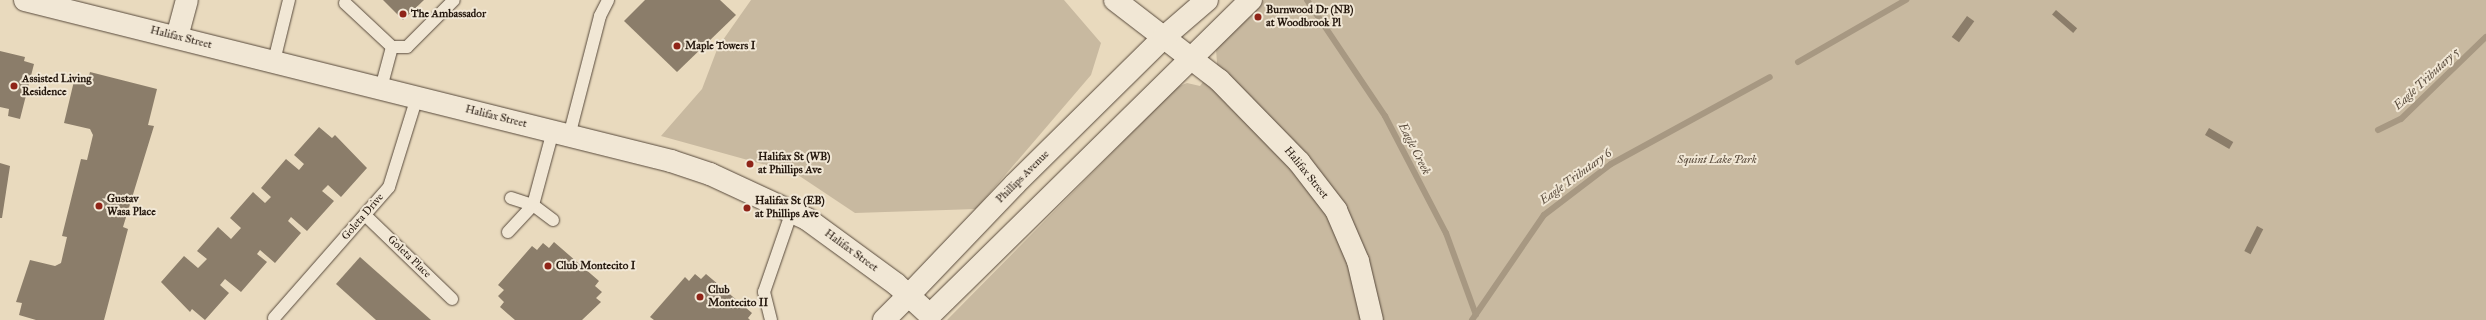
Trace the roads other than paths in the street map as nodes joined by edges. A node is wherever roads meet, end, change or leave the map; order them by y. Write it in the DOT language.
graph roads {
  1 [pos="25,0"];
  2 [pos="187,0"];
  3 [pos="289,0"];
  4 [pos="454,0"];
  5 [pos="608,0"];
  6 [pos="1115,0"];
  7 [pos="1207,0"];
  8 [pos="1251,0"];
  9 [pos="345,3"];
  10 [pos="177,37"];
  11 [pos="1164,38"];
  12 [pos="392,47"];
  13 [pos="1190,59"];
  14 [pos="274,61"];
  15 [pos="381,88"];
  16 [pos="417,97"];
  17 [pos="561,134"];
  18 [pos="511,198"];
  19 [pos="533,205"];
  20 [pos="792,211"];
  21 [pos="366,215"];
  22 [pos="553,220"];
  23 [pos="508,232"];
  24 [pos="909,295"];
  25 [pos="452,299"];
  26 [pos="927,317"];
  27 [pos="274,318"];
  28 [pos="771,320"];
  29 [pos="884,320"];
  30 [pos="1372,320"];
  1 -- 10 [label="street, Halifax Street"];
  2 -- 10 [label="street"];
  3 -- 14 [label="lane"];
  4 -- 12 [label="lane"];
  5 -- 17 [label="lane"];
  6 -- 11 [label="street, Halifax Street"];
  7 -- 11 [label="street, Phillips Avenue"];
  8 -- 13 [label="street"];
  9 -- 12 [label="lane"];
  10 -- 14 [label="street, Halifax Street"];
  11 -- 13 [label="street, Halifax Street"];
  11 -- 24 [label="street, Phillips Avenue"];
  12 -- 15 [label="lane"];
  13 -- 26 [label="street"];
  13 -- 30 [label="street, Halifax Street"];
  14 -- 15 [label="street, Halifax Street"];
  15 -- 16 [label="street, Halifax Street"];
  16 -- 17 [label="street, Halifax Street"];
  16 -- 21 [label="lane, Goleta Drive"];
  17 -- 19 [label="lane"];
  17 -- 20 [label="street, Halifax Street"];
  18 -- 19 [label="lane"];
  19 -- 22 [label="lane"];
  19 -- 23 [label="lane"];
  20 -- 24 [label="street, Halifax Street"];
  20 -- 28 [label="lane"];
  21 -- 25 [label="lane, Goleta Place"];
  21 -- 27 [label="lane, Goleta Drive"];
  24 -- 26 [label="street, Halifax Street"];
  24 -- 29 [label="street, Phillips Avenue"];
}
